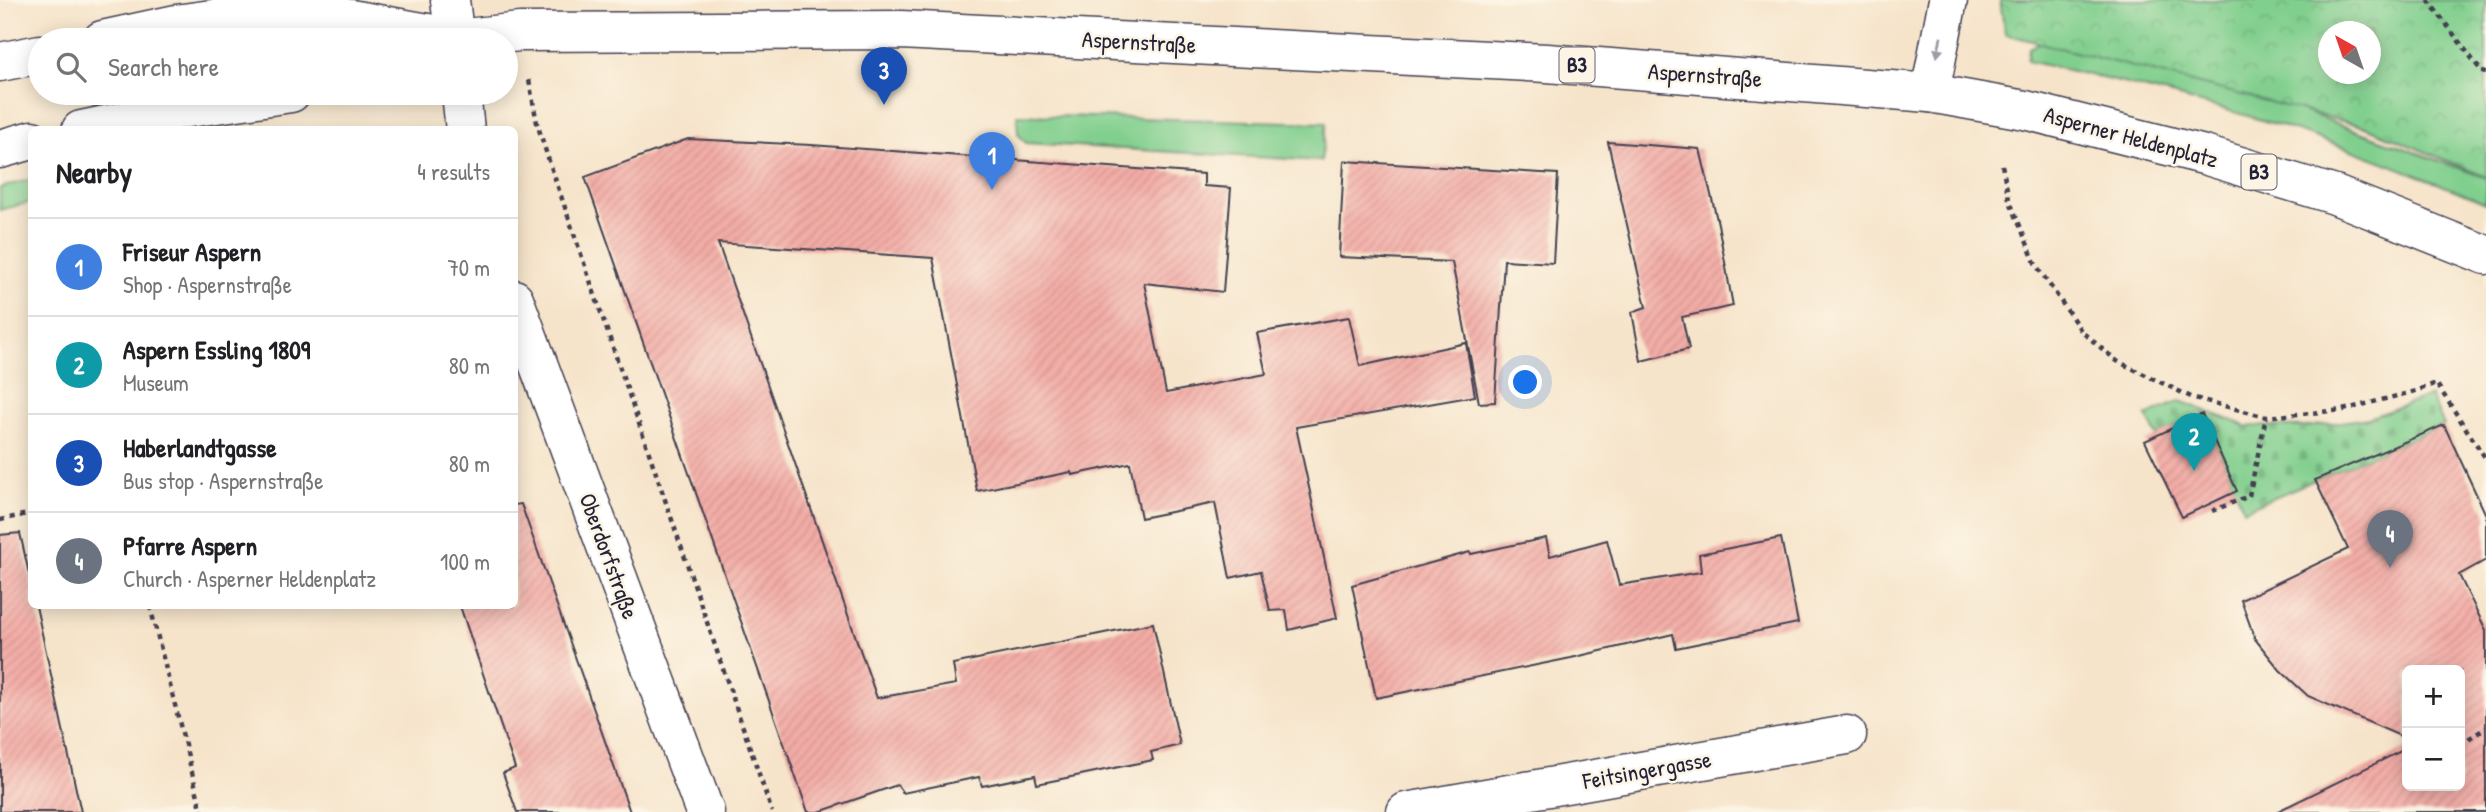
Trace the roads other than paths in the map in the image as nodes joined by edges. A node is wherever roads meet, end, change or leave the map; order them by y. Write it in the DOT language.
graph roads {
  1 [pos="353,0"];
  2 [pos="450,0"];
  3 [pos="1948,0"];
  4 [pos="158,28"];
  5 [pos="395,28"];
  6 [pos="425,28"];
  7 [pos="452,28"];
  8 [pos="518,32"];
  9 [pos="28,56"];
  10 [pos="0,62"];
  11 [pos="1930,93"];
  12 [pos="209,105"];
  13 [pos="462,105"];
  14 [pos="100,126"];
  15 [pos="465,126"];
  16 [pos="28,142"];
  17 [pos="0,149"];
  18 [pos="2486,256"];
  19 [pos="518,310"];
  20 [pos="1847,735"];
  21 [pos="705,812"];
  22 [pos="1406,812"];
  1 -- 6 [label="main road, Aspernstraße"];
  2 -- 7 [label="main road"];
  3 -- 11 [label="main road, one-way"];
  4 -- 5 [label="main road, B3"];
  8 -- 11 [label="main road, Aspernstraße / B3"];
  9 -- 10 [label="main road"];
  11 -- 18 [label="main road, Asperner Heldenplatz / B3"];
  12 -- 14 [label="main road"];
  13 -- 15 [label="main road"];
  16 -- 17 [label="main road"];
  19 -- 21 [label="main road, Oberdorfstraße"];
  20 -- 22 [label="main road, Feitsingergasse"];
}
